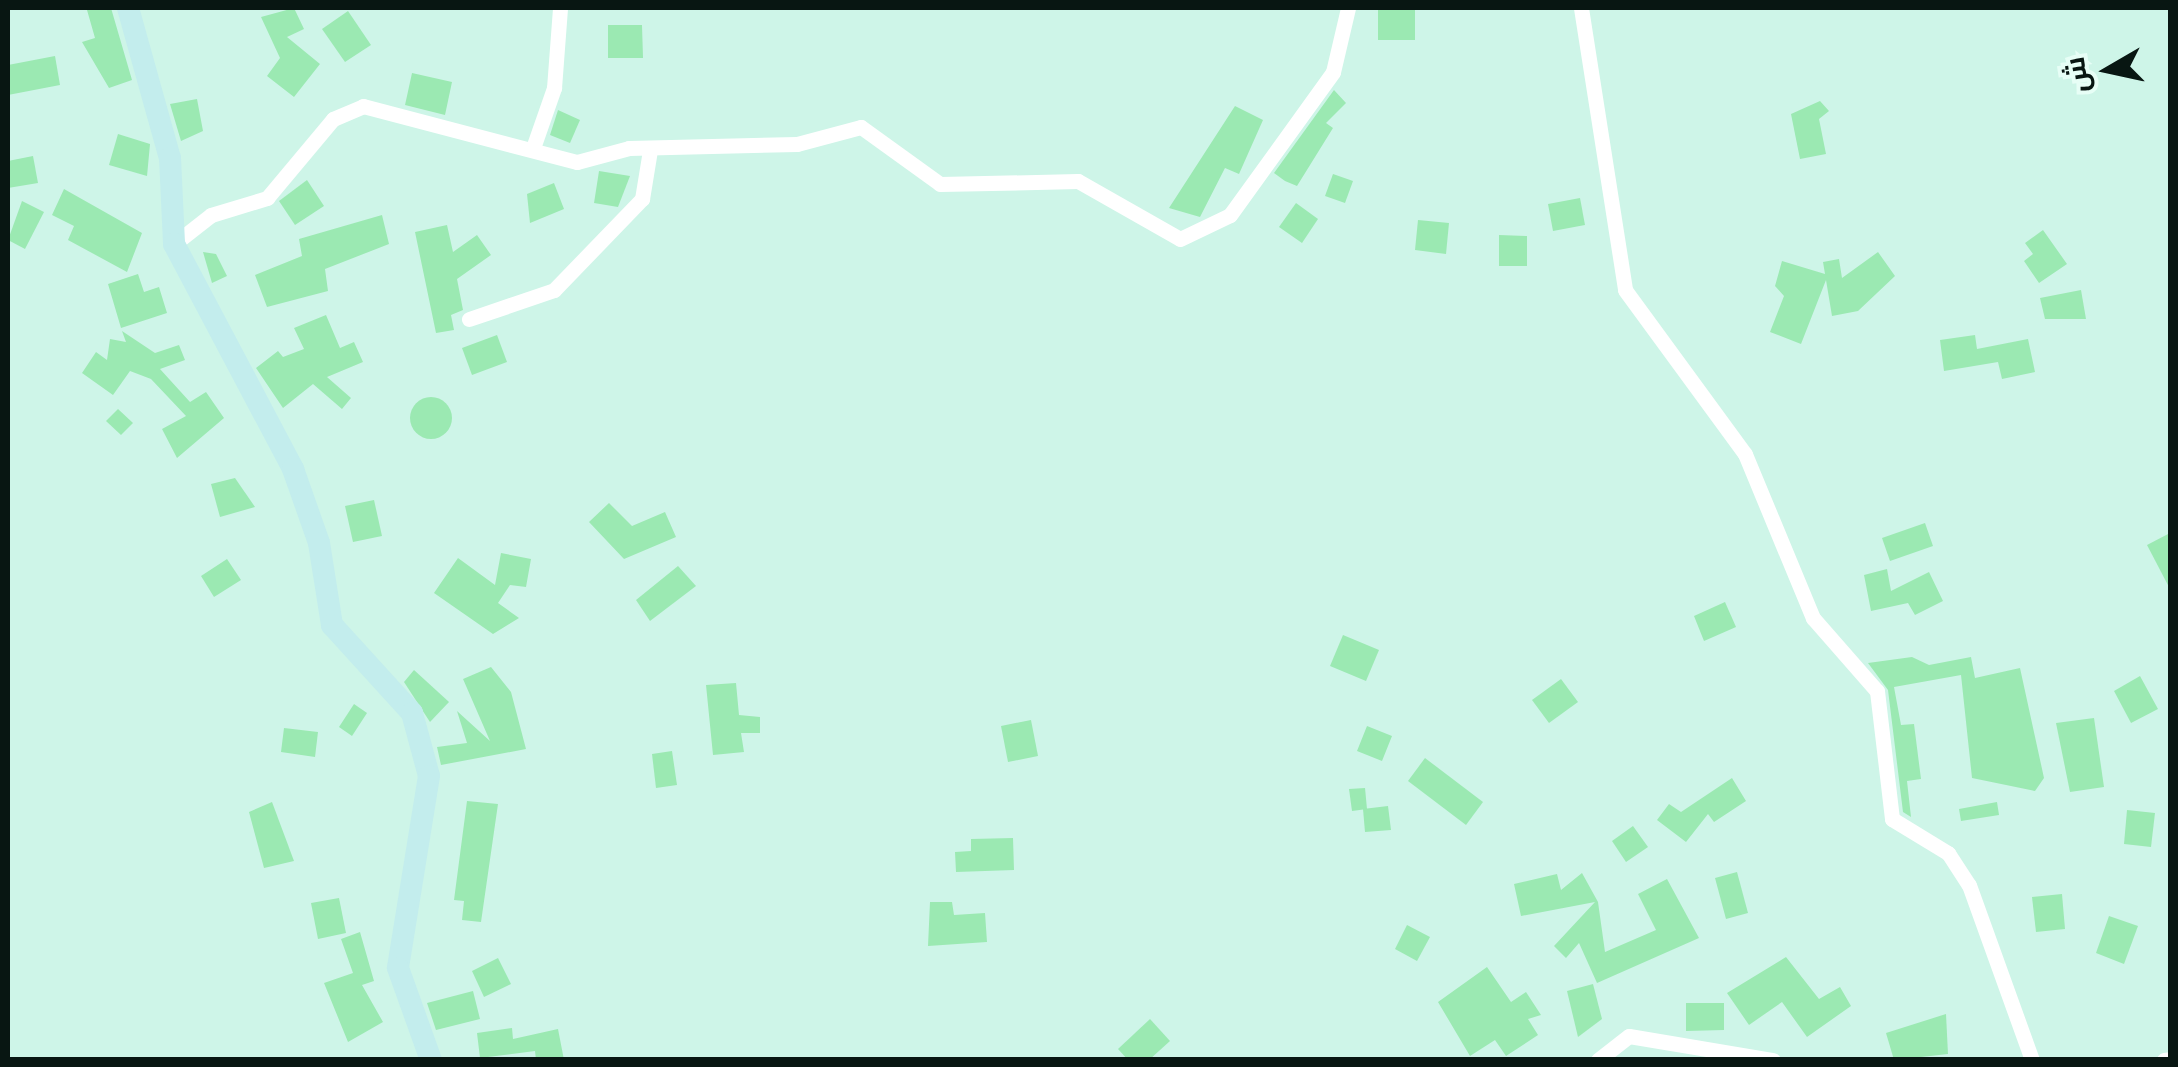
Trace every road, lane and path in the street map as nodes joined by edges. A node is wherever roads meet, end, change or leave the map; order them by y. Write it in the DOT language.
graph roads {
  1 [pos="128,8"];
  2 [pos="560,8"];
  3 [pos="1348,8"];
  4 [pos="1581,8"];
  5 [pos="533,148"];
  6 [pos="650,150"];
  7 [pos="174,244"];
  8 [pos="469,319"];
  9 [pos="430,1060"];
  10 [pos="1598,1060"];
  11 [pos="1772,1060"];
  12 [pos="2032,1060"];
  1 -- 7 [label="street"];
  2 -- 5 [label="street"];
  3 -- 6 [label="street"];
  4 -- 12 [label="street"];
  5 -- 6 [label="street"];
  5 -- 7 [label="street"];
  6 -- 8 [label="street"];
  7 -- 9 [label="street"];
  10 -- 11 [label="street"];
}
